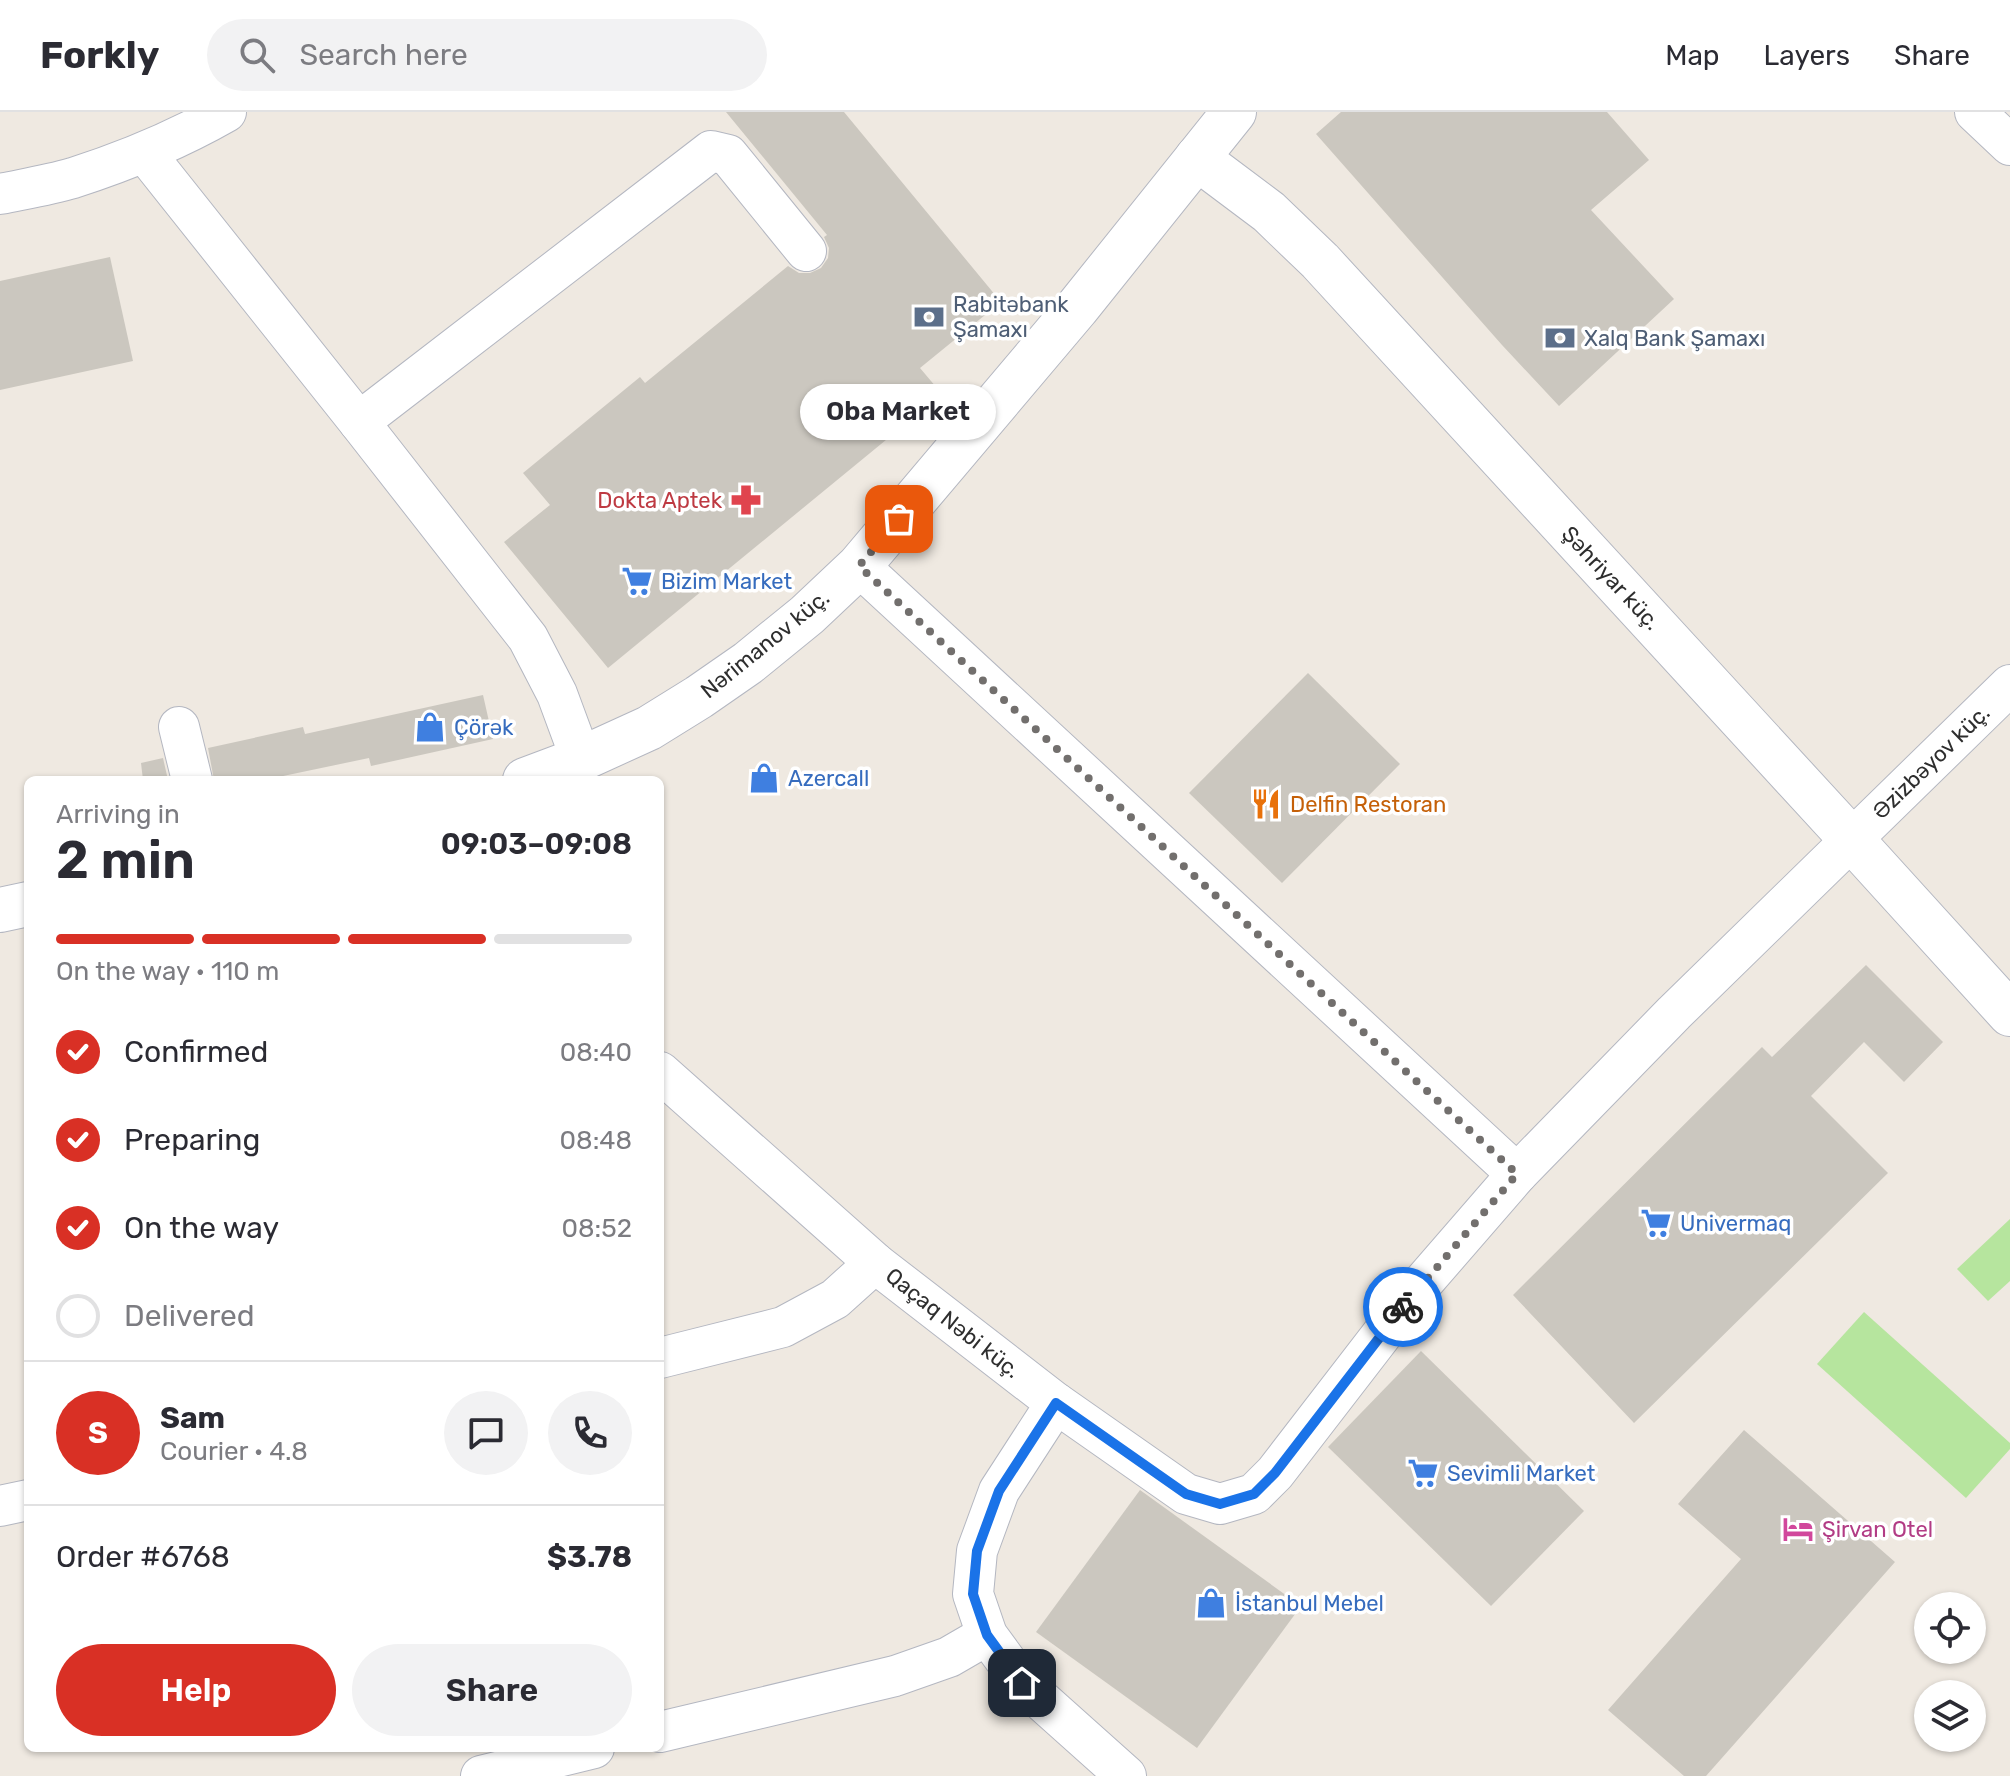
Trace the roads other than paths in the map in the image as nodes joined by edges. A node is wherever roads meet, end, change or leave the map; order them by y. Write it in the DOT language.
graph roads {
  1 [pos="226,112"];
  2 [pos="1234,112"];
  3 [pos="1975,112"];
  4 [pos="2010,145"];
  5 [pos="145,153"];
  6 [pos="1197,158"];
  7 [pos="0,194"];
  8 [pos="806,251"];
  9 [pos="359,422"];
  10 [pos="859,566"];
  11 [pos="2010,685"];
  12 [pos="179,727"];
  13 [pos="581,759"];
  14 [pos="191,776"];
  15 [pos="536,776"];
  16 [pos="1852,840"];
  17 [pos="24,905"];
  18 [pos="0,910"];
  19 [pos="2010,1014"];
  20 [pos="664,1076"];
  21 [pos="1517,1174"];
  22 [pos="875,1263"];
  23 [pos="664,1357"];
  24 [pos="1056,1403"];
  25 [pos="24,1501"];
  26 [pos="0,1506"];
  27 [pos="987,1635"];
  28 [pos="664,1731"];
  29 [pos="578,1752"];
  30 [pos="1114,1772"];
  31 [pos="481,1776"];
  1 -- 5 [label="street"];
  2 -- 6 [label="street, Nərimanov küç."];
  3 -- 4 [label="street"];
  5 -- 7 [label="street"];
  5 -- 9 [label="street"];
  6 -- 10 [label="street, Nərimanov küç."];
  6 -- 16 [label="street, Şəhriyar küç."];
  8 -- 9 [label="street"];
  9 -- 13 [label="street"];
  10 -- 13 [label="street, Nərimanov küç."];
  10 -- 21 [label="street"];
  11 -- 16 [label="street, Əzizbəyov küç."];
  12 -- 14 [label="street"];
  13 -- 15 [label="street, Nərimanov küç."];
  16 -- 19 [label="street, Şəhriyar küç."];
  16 -- 21 [label="street, Əzizbəyov küç."];
  17 -- 18 [label="street"];
  20 -- 22 [label="street, Qaçaq Nəbi küç."];
  21 -- 24 [label="street, Qaçaq Nəbi küç."];
  22 -- 23 [label="street"];
  22 -- 24 [label="street, Qaçaq Nəbi küç."];
  24 -- 27 [label="street"];
  25 -- 26 [label="street"];
  27 -- 28 [label="street"];
  27 -- 30 [label="street"];
  29 -- 31 [label="street"];
}
